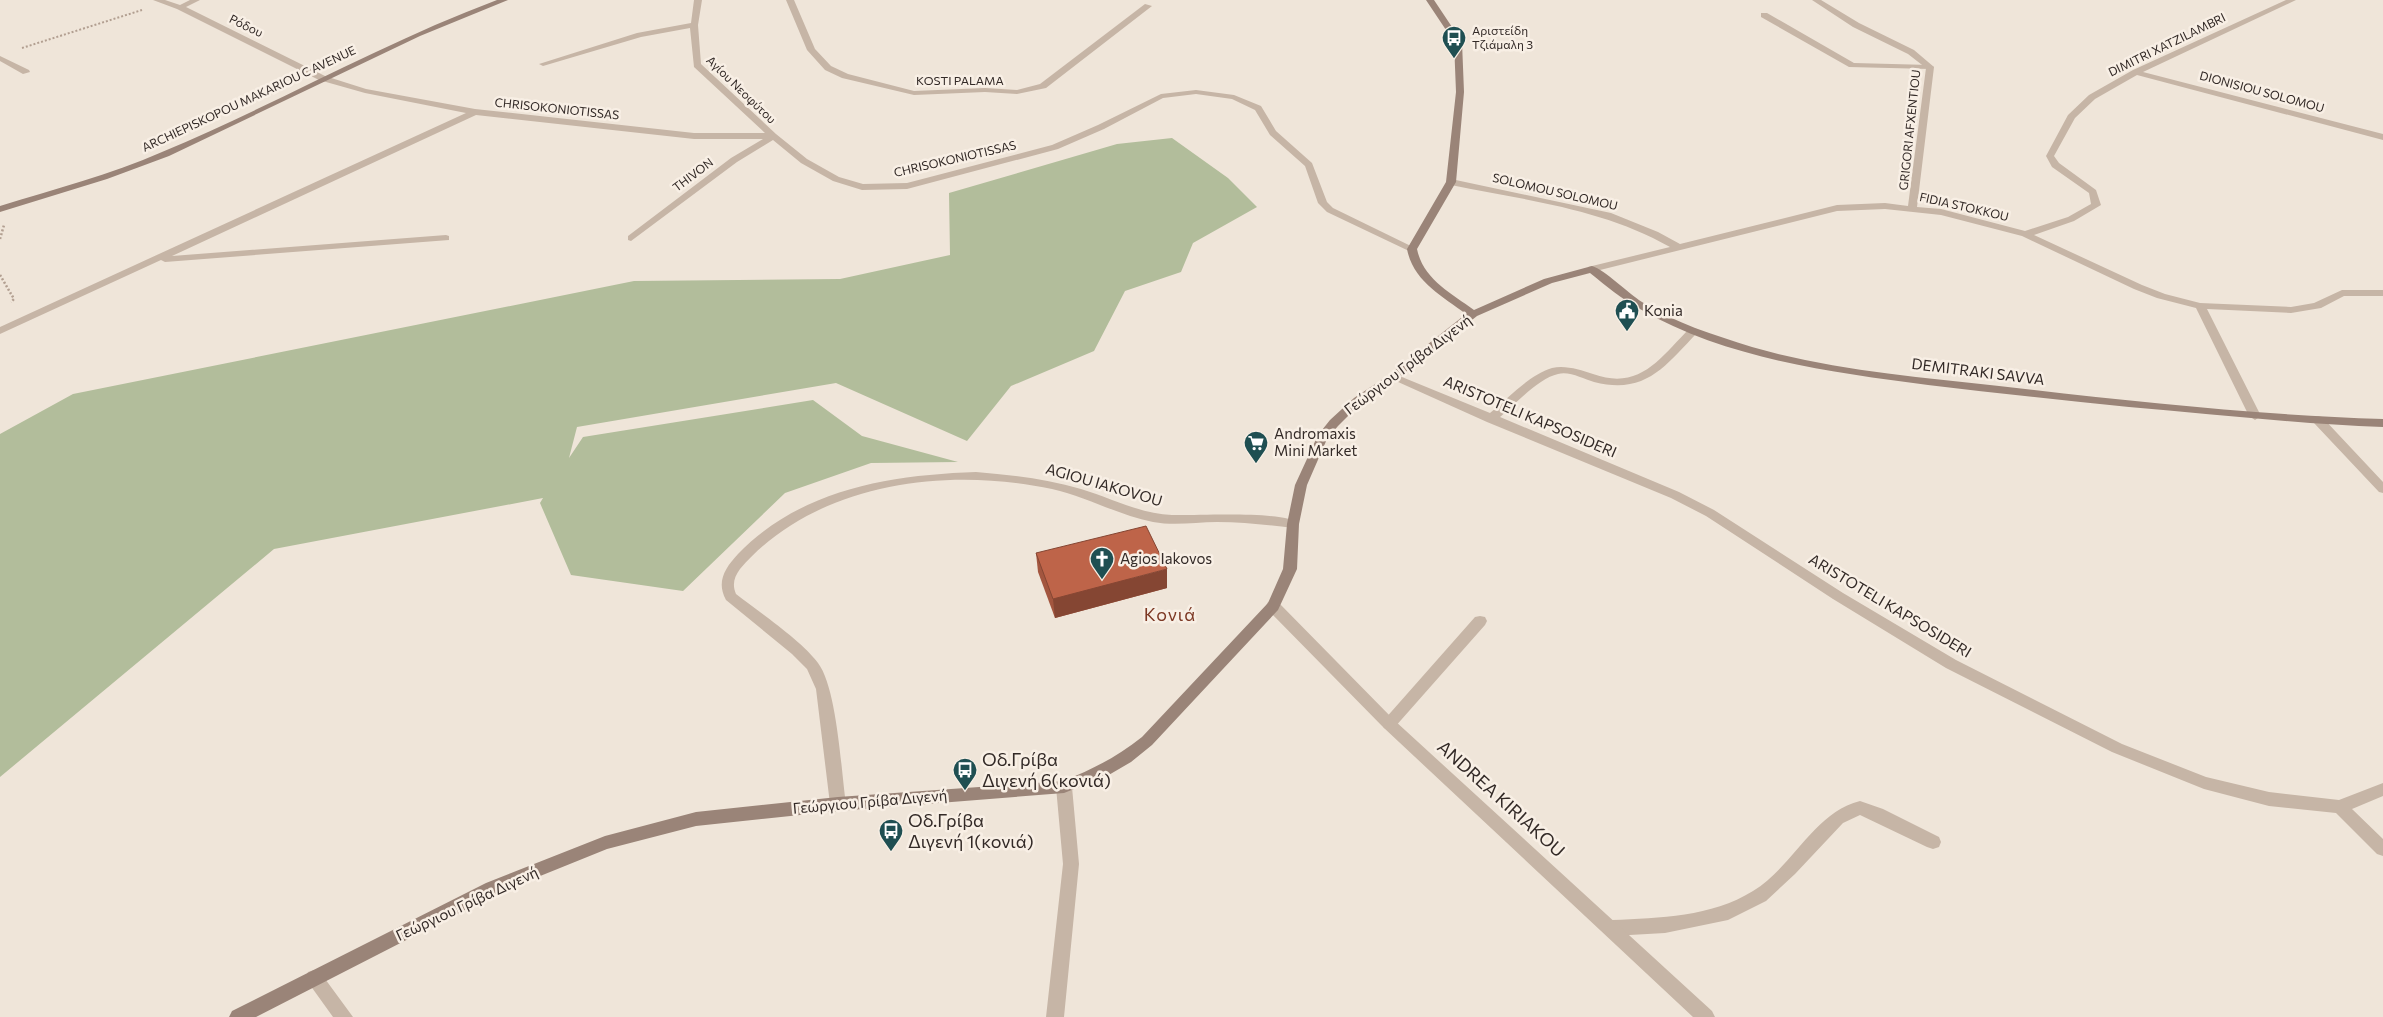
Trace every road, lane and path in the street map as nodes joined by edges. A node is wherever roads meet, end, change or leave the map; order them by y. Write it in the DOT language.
graph roads {
  1 [pos="158,0"];
  2 [pos="196,0"];
  3 [pos="504,0"];
  4 [pos="698,0"];
  5 [pos="790,0"];
  6 [pos="1430,0"];
  7 [pos="1816,0"];
  8 [pos="2292,0"];
  9 [pos="166,3"];
  10 [pos="1148,6"];
  11 [pos="180,7"];
  12 [pos="1764,15"];
  13 [pos="694,25"];
  14 [pos="18,49"];
  15 [pos="0,58"];
  16 [pos="543,64"];
  17 [pos="1930,66"];
  18 [pos="26,72"];
  19 [pos="2136,72"];
  20 [pos="322,78"];
  21 [pos="475,112"];
  22 [pos="773,136"];
  23 [pos="2383,137"];
  24 [pos="1451,182"];
  25 [pos="1912,208"];
  26 [pos="0,209"];
  27 [pos="2025,234"];
  28 [pos="446,238"];
  29 [pos="630,238"];
  30 [pos="1678,247"];
  31 [pos="1412,249"];
  32 [pos="155,260"];
  33 [pos="1592,269"];
  34 [pos="0,276"];
  35 [pos="2383,293"];
  36 [pos="9,304"];
  37 [pos="2200,306"];
  38 [pos="1474,314"];
  39 [pos="0,331"];
  40 [pos="1694,331"];
  41 [pos="1393,377"];
  42 [pos="2255,416"];
  43 [pos="1491,419"];
  44 [pos="2318,420"];
  45 [pos="2383,422"];
  46 [pos="2383,489"];
  47 [pos="1293,524"];
  48 [pos="1273,606"];
  49 [pos="1480,621"];
  50 [pos="1389,724"];
  51 [pos="1064,787"];
  52 [pos="2383,789"];
  53 [pos="838,804"];
  54 [pos="2340,807"];
  55 [pos="1933,842"];
  56 [pos="2383,849"];
  57 [pos="1612,928"];
  58 [pos="314,978"];
  59 [pos="1697,1014"];
  60 [pos="238,1017"];
  61 [pos="344,1017"];
  62 [pos="1055,1017"];
  1 -- 9 [label="street, Ρόδου"];
  2 -- 11 [label="street"];
  3 -- 20 [label="street, ARCHIEPISKOPOU MAKARIOU C AVENUE"];
  4 -- 13 [label="street, Αγίου Νεοφύτου"];
  5 -- 10 [label="street, KOSTI PALAMA"];
  6 -- 24 [label="street"];
  7 -- 17 [label="street, GRIGORI AFXENTIOU"];
  8 -- 19 [label="street, DIMITRI XATZILAMBRI"];
  9 -- 11 [label="street, Ρόδου"];
  9 -- 14 [label="path"];
  11 -- 20 [label="street, Ρόδου"];
  12 -- 17 [label="street"];
  13 -- 16 [label="street"];
  13 -- 22 [label="street, Αγίου Νεοφύτου"];
  15 -- 18 [label="street"];
  17 -- 25 [label="street, GRIGORI AFXENTIOU"];
  19 -- 23 [label="street, DIONISIOU SOLOMOU"];
  19 -- 27 [label="street, DIMITRI XATZILAMBRI"];
  20 -- 21 [label="street, CHRISOKONIOTISSAS"];
  20 -- 26 [label="street, ARCHIEPISKOPOU MAKARIOU C AVENUE"];
  21 -- 22 [label="street, CHRISOKONIOTISSAS"];
  21 -- 32 [label="street"];
  22 -- 29 [label="street, THIVON"];
  22 -- 31 [label="street, CHRISOKONIOTISSAS"];
  24 -- 30 [label="street, SOLOMOU SOLOMOU"];
  24 -- 31 [label="street"];
  25 -- 27 [label="street, FIDIA STOKKOU"];
  25 -- 30 [label="street, FIDIA STOKKOU"];
  27 -- 37 [label="street, FIDIA STOKKOU"];
  28 -- 32 [label="street"];
  30 -- 33 [label="street, FIDIA STOKKOU"];
  31 -- 38 [label="street"];
  32 -- 39 [label="street"];
  33 -- 38 [label="street, Γεώργιου Γρίβα Διγενή"];
  33 -- 40 [label="street, DEMITRAKI SAVVA"];
  34 -- 36 [label="path"];
  35 -- 37 [label="street, FIDIA STOKKOU"];
  37 -- 42 [label="street"];
  38 -- 41 [label="street, Γεώργιου Γρίβα Διγενή"];
  40 -- 42 [label="street, DEMITRAKI SAVVA"];
  40 -- 43 [label="street"];
  41 -- 43 [label="street, ARISTOTELI KAPSOSIDERI"];
  41 -- 47 [label="street, Γεώργιου Γρίβα Διγενή"];
  42 -- 44 [label="street, DEMITRAKI SAVVA"];
  43 -- 54 [label="street, ARISTOTELI KAPSOSIDERI"];
  44 -- 45 [label="street, DEMITRAKI SAVVA"];
  44 -- 46 [label="street"];
  47 -- 48 [label="street, Γεώργιου Γρίβα Διγενή"];
  47 -- 53 [label="street, AGIOU IAKOVOU"];
  48 -- 50 [label="street, ANDREA KIRIAKOU"];
  48 -- 51 [label="street, Γεώργιου Γρίβα Διγενή"];
  49 -- 50 [label="street"];
  50 -- 57 [label="street, ANDREA KIRIAKOU"];
  51 -- 53 [label="street, Γεώργιου Γρίβα Διγενή"];
  51 -- 62 [label="street"];
  52 -- 54 [label="street, ARISTOTELI KAPSOSIDERI"];
  53 -- 58 [label="street, Γεώργιου Γρίβα Διγενή"];
  54 -- 56 [label="street"];
  55 -- 57 [label="street"];
  57 -- 59 [label="street, ANDREA KIRIAKOU"];
  58 -- 60 [label="street, Γεώργιου Γρίβα Διγενή"];
  58 -- 61 [label="street"];
}
